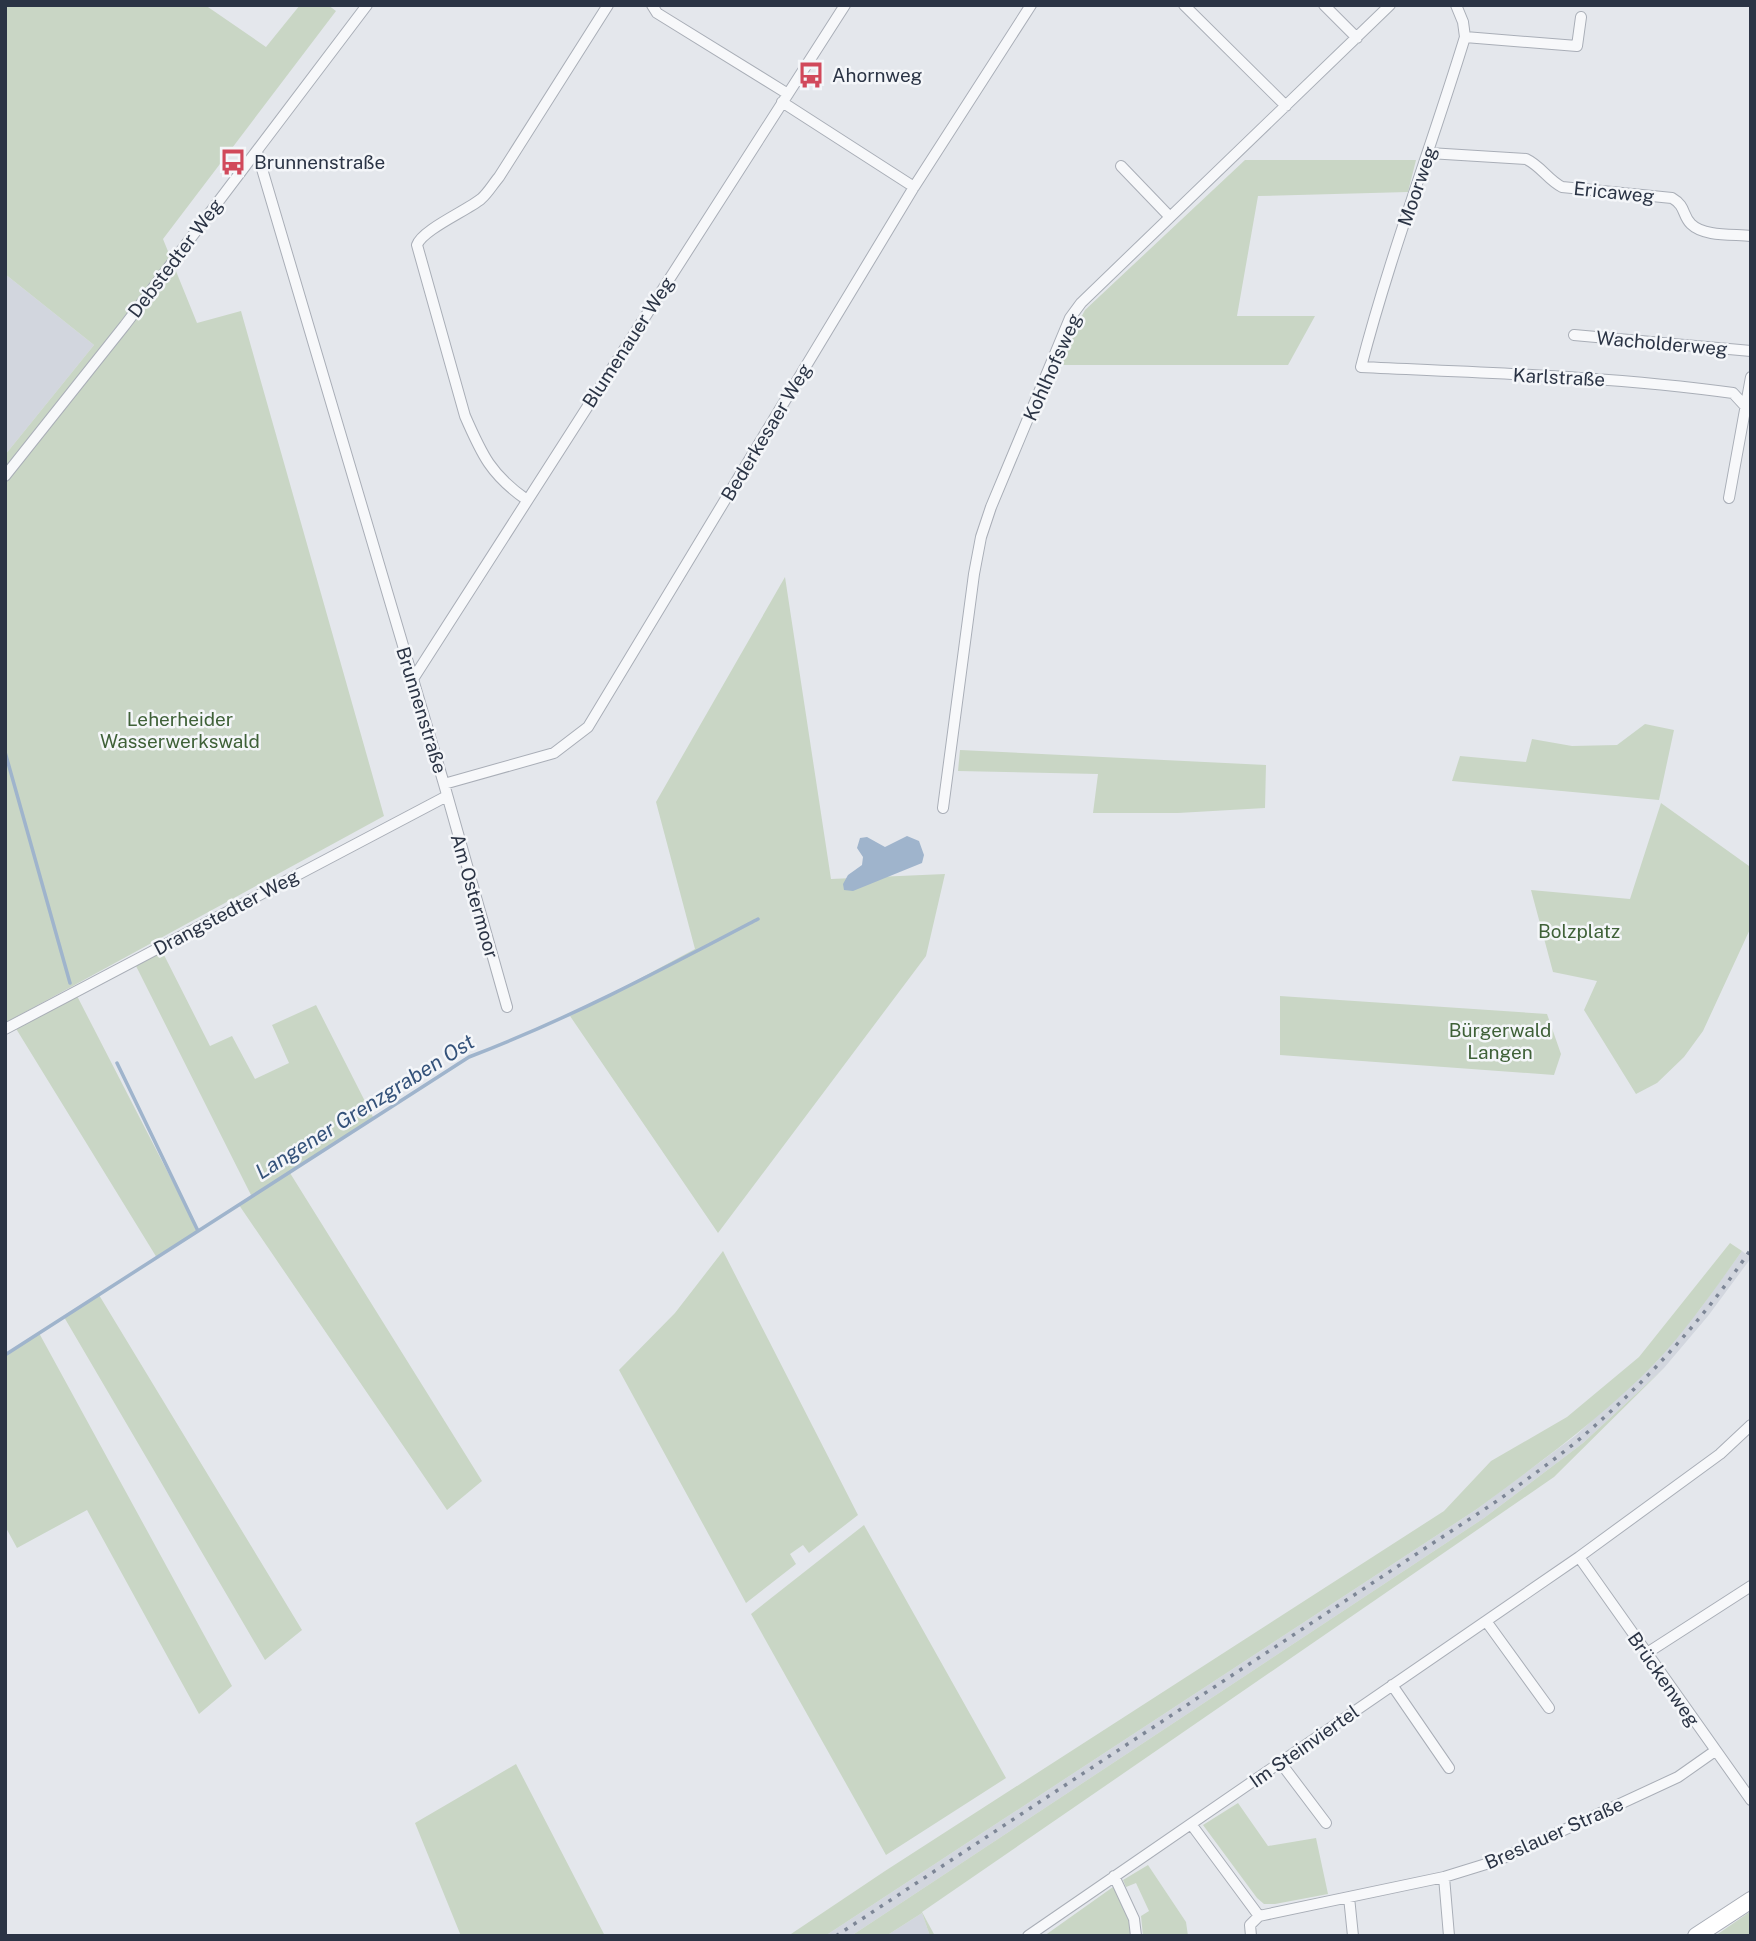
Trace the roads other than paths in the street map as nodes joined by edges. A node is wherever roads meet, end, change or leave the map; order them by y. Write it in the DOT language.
graph roads {
  1 [pos="368,5"];
  2 [pos="608,5"];
  3 [pos="652,5"];
  4 [pos="845,5"];
  5 [pos="1031,5"];
  6 [pos="1184,5"];
  7 [pos="1324,5"];
  8 [pos="1390,5"];
  9 [pos="1456,5"];
  10 [pos="1581,17"];
  11 [pos="1465,37"];
  12 [pos="1356,38"];
  13 [pos="785,98"];
  14 [pos="1286,106"];
  15 [pos="257,152"];
  16 [pos="1429,153"];
  17 [pos="1121,166"];
  18 [pos="914,187"];
  19 [pos="1170,218"];
  20 [pos="1751,236"];
  21 [pos="1574,335"];
  22 [pos="1751,351"];
  23 [pos="1361,367"];
  24 [pos="1751,377"];
  25 [pos="1748,406"];
  26 [pos="5,476"];
  27 [pos="1729,498"];
  28 [pos="527,500"];
  29 [pos="413,679"];
  30 [pos="444,784"];
  31 [pos="447,796"];
  32 [pos="943,808"];
  33 [pos="507,1007"];
  34 [pos="5,1029"];
  35 [pos="1751,1425"];
  36 [pos="1580,1556"];
  37 [pos="1751,1586"];
  38 [pos="1486,1621"];
  39 [pos="1647,1653"];
  40 [pos="1392,1685"];
  41 [pos="1549,1708"];
  42 [pos="1715,1751"];
  43 [pos="1280,1762"];
  44 [pos="1449,1768"];
  45 [pos="1751,1800"];
  46 [pos="1326,1823"];
  47 [pos="1191,1824"];
  48 [pos="1114,1877"];
  49 [pos="1444,1877"];
  50 [pos="1349,1897"];
  51 [pos="1751,1900"];
  52 [pos="1259,1916"];
  53 [pos="1028,1936"];
  54 [pos="1136,1936"];
  55 [pos="1251,1936"];
  56 [pos="1353,1936"];
  57 [pos="1449,1936"];
  58 [pos="1696,1936"];
  1 -- 15 [label="street, Debstedter Weg"];
  2 -- 28 [label="street"];
  3 -- 13 [label="street"];
  4 -- 13 [label="street, Blumenauer Weg"];
  5 -- 18 [label="street, Bederkesaer Weg"];
  6 -- 14 [label="street"];
  7 -- 12 [label="street"];
  8 -- 12 [label="street, Kohlhofsweg"];
  9 -- 11 [label="street"];
  10 -- 11 [label="street"];
  11 -- 16 [label="street, Moorweg"];
  12 -- 14 [label="street, Kohlhofsweg"];
  13 -- 18 [label="street"];
  13 -- 28 [label="street, Blumenauer Weg"];
  14 -- 19 [label="street, Kohlhofsweg"];
  15 -- 26 [label="street, Debstedter Weg"];
  15 -- 29 [label="street, Brunnenstraße"];
  16 -- 20 [label="street, Ericaweg"];
  16 -- 23 [label="street, Moorweg"];
  17 -- 19 [label="street"];
  18 -- 30 [label="street, Bederkesaer Weg"];
  19 -- 32 [label="street, Kohlhofsweg"];
  21 -- 22 [label="street, Wacholderweg"];
  23 -- 25 [label="street, Karlstraße"];
  24 -- 25 [label="street"];
  25 -- 27 [label="street"];
  28 -- 29 [label="street, Blumenauer Weg"];
  29 -- 30 [label="street, Brunnenstraße"];
  30 -- 31 [label="street, Am Ostermoor"];
  31 -- 33 [label="street, Am Ostermoor"];
  31 -- 34 [label="street, Drangstedter Weg"];
  35 -- 36 [label="street, Im Steinviertel"];
  36 -- 38 [label="street, Im Steinviertel"];
  36 -- 39 [label="street, Brückenweg"];
  37 -- 39 [label="street"];
  38 -- 40 [label="street, Im Steinviertel"];
  38 -- 41 [label="street"];
  39 -- 42 [label="street, Brückenweg"];
  40 -- 43 [label="street, Im Steinviertel"];
  40 -- 44 [label="street"];
  42 -- 45 [label="street, Brückenweg"];
  42 -- 49 [label="street, Breslauer Straße"];
  43 -- 46 [label="street"];
  43 -- 47 [label="street, Im Steinviertel"];
  47 -- 48 [label="street, Im Steinviertel"];
  47 -- 52 [label="street"];
  48 -- 53 [label="street, Im Steinviertel"];
  48 -- 54 [label="street"];
  49 -- 50 [label="street, Breslauer Straße"];
  49 -- 57 [label="street"];
  50 -- 52 [label="street, Breslauer Straße"];
  50 -- 56 [label="street"];
  51 -- 58 [label="main road"];
  52 -- 55 [label="street"];
}
